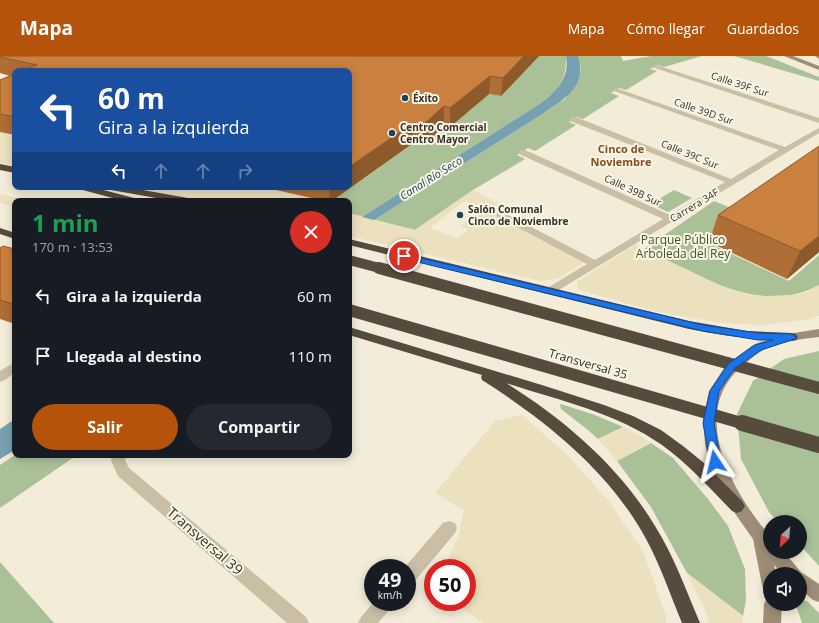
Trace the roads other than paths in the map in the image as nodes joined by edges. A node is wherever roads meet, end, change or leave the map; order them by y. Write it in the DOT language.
graph roads {
  1 [pos="787,56"];
  2 [pos="654,66"];
  3 [pos="819,68"];
  4 [pos="616,90"];
  5 [pos="573,119"];
  6 [pos="819,121"];
  7 [pos="819,130"];
  8 [pos="786,150"];
  9 [pos="522,152"];
  10 [pos="0,167"];
  11 [pos="12,169"];
  12 [pos="732,182"];
  13 [pos="93,190"];
  14 [pos="128,190"];
  15 [pos="124,198"];
  16 [pos="172,198"];
  17 [pos="501,215"];
  18 [pos="670,219"];
  19 [pos="0,225"];
  20 [pos="12,227"];
  21 [pos="0,231"];
  22 [pos="12,235"];
  23 [pos="352,243"];
  24 [pos="352,261"];
  25 [pos="595,264"];
  26 [pos="548,292"];
  27 [pos="352,311"];
  28 [pos="352,332"];
  29 [pos="819,333"];
  30 [pos="792,337"];
  31 [pos="471,367"];
  32 [pos="12,368"];
  33 [pos="0,377"];
  34 [pos="819,388"];
  35 [pos="819,445"];
  36 [pos="118,458"];
  37 [pos="736,506"];
  38 [pos="449,528"];
  39 [pos="757,534"];
  40 [pos="763,540"];
  41 [pos="780,559"];
  42 [pos="416,566"];
  43 [pos="767,567"];
  44 [pos="788,567"];
  45 [pos="807,585"];
  46 [pos="819,594"];
  47 [pos="378,611"];
  48 [pos="773,611"];
  49 [pos="300,623"];
  50 [pos="367,623"];
  51 [pos="690,623"];
  52 [pos="772,623"];
  1 -- 3 [label="main road"];
  2 -- 6 [label="street, Calle 39F Sur"];
  4 -- 8 [label="street, Calle 39D Sur"];
  5 -- 12 [label="street, Calle 39C Sur"];
  7 -- 8 [label="street, Carrera 34F"];
  8 -- 12 [label="street, Carrera 34F"];
  9 -- 18 [label="street, Calle 39B Sur"];
  10 -- 11 [label="highway"];
  12 -- 18 [label="street, Carrera 34F"];
  13 -- 15 [label="highway"];
  14 -- 16 [label="highway"];
  17 -- 25 [label="street"];
  18 -- 25 [label="street, Carrera 34F"];
  19 -- 20 [label="highway"];
  21 -- 22 [label="highway"];
  23 -- 26 [label="highway"];
  24 -- 34 [label="highway, bridge"];
  25 -- 26 [label="street, Carrera 34F"];
  26 -- 30 [label="highway"];
  27 -- 35 [label="highway, Transversal 35, bridge"];
  28 -- 31 [label="highway"];
  29 -- 30 [label="main road"];
  30 -- 37 [label="main road"];
  31 -- 37 [label="highway"];
  31 -- 51 [label="highway"];
  32 -- 33 [label="street"];
  36 -- 49 [label="street, Transversal 39"];
  37 -- 39 [label="main road"];
  38 -- 42 [label="street"];
  39 -- 40 [label="main road"];
  39 -- 43 [label="main road"];
  41 -- 44 [label="main road"];
  45 -- 46 [label="main road"];
  47 -- 50 [label="street"];
  48 -- 52 [label="main road"];
}
